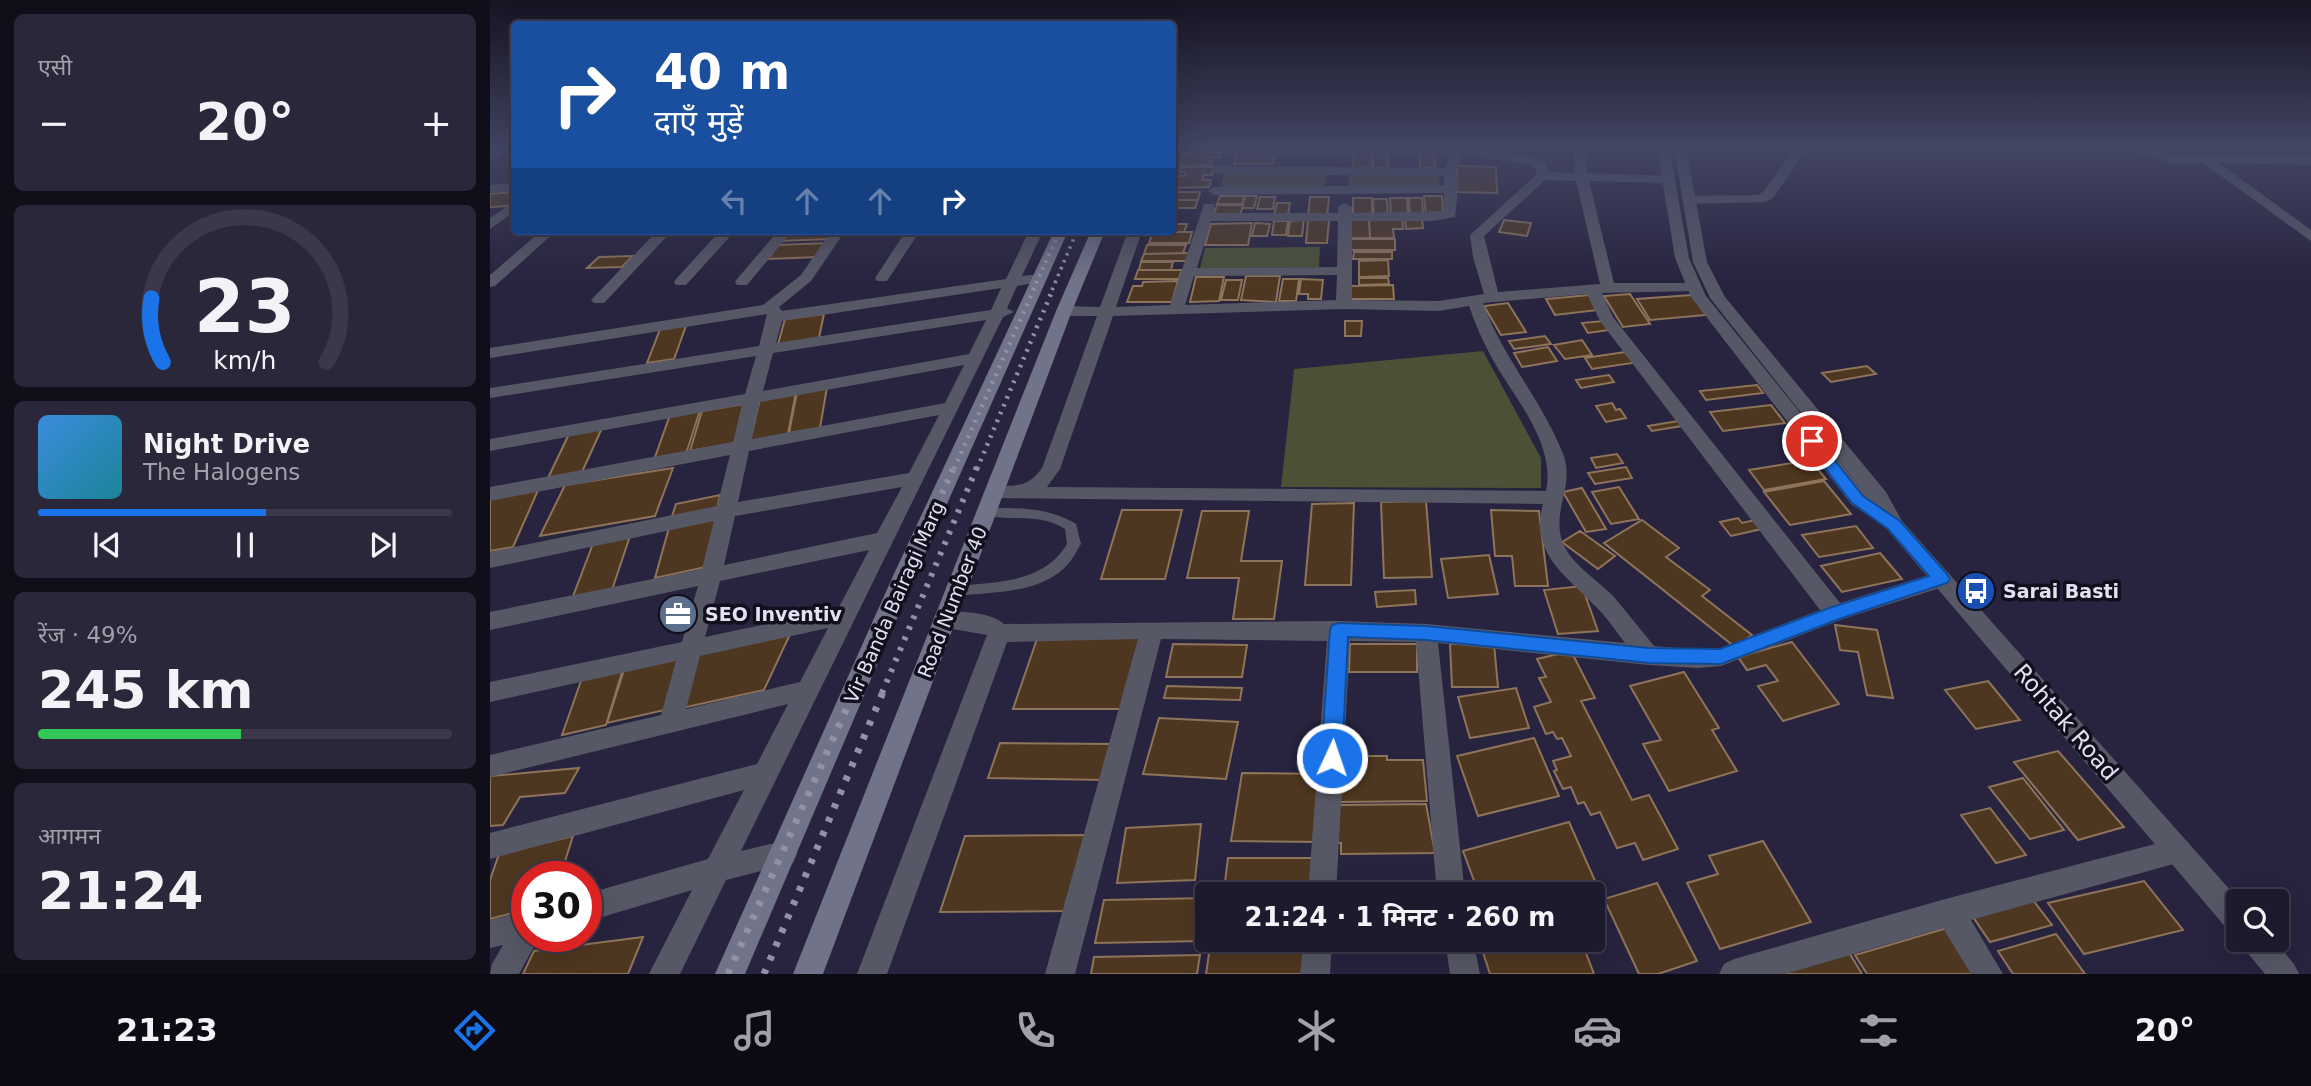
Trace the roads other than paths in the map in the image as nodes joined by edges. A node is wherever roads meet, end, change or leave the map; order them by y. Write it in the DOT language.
graph roads {
  1 [pos="1213,192"];
  2 [pos="1346,192"];
  3 [pos="1452,192"];
  4 [pos="1524,192"];
  5 [pos="1584,192"];
  6 [pos="1670,192"];
  7 [pos="1688,192"];
  8 [pos="1770,192"];
  9 [pos="2251,192"];
  10 [pos="1689,200"];
  11 [pos="511,208"];
  12 [pos="1205,217"];
  13 [pos="1345,217"];
  14 [pos="490,225"];
  15 [pos="544,235"];
  16 [pos="661,235"];
  17 [pos="724,235"];
  18 [pos="782,235"];
  19 [pos="835,235"];
  20 [pos="909,235"];
  21 [pos="1033,235"];
  22 [pos="1059,235"];
  23 [pos="1096,235"];
  24 [pos="1134,235"];
  25 [pos="2311,237"];
  26 [pos="1346,271"];
  27 [pos="1189,272"];
  28 [pos="882,278"];
  29 [pos="1040,278"];
  30 [pos="681,282"];
  31 [pos="742,282"];
  32 [pos="1013,282"];
  33 [pos="490,283"];
  34 [pos="1695,288"];
  35 [pos="1600,289"];
  36 [pos="1484,299"];
  37 [pos="599,300"];
  38 [pos="1343,304"];
  39 [pos="1028,309"];
  40 [pos="1176,309"];
  41 [pos="1064,311"];
  42 [pos="1107,312"];
  43 [pos="771,313"];
  44 [pos="998,313"];
  45 [pos="766,351"];
  46 [pos="490,354"];
  47 [pos="975,358"];
  48 [pos="490,393"];
  49 [pos="752,398"];
  50 [pos="952,407"];
  51 [pos="490,445"];
  52 [pos="742,446"];
  53 [pos="916,478"];
  54 [pos="1025,493"];
  55 [pos="490,494"];
  56 [pos="1556,498"];
  57 [pos="990,503"];
  58 [pos="726,511"];
  59 [pos="1894,525"];
  60 [pos="885,539"];
  61 [pos="490,560"];
  62 [pos="711,576"];
  63 [pos="1941,579"];
  64 [pos="956,591"];
  65 [pos="1835,613"];
  66 [pos="845,616"];
  67 [pos="944,620"];
  68 [pos="490,621"];
  69 [pos="1153,629"];
  70 [pos="1339,630"];
  71 [pos="999,633"];
  72 [pos="1426,633"];
  73 [pos="690,650"];
  74 [pos="1649,656"];
  75 [pos="808,690"];
  76 [pos="490,692"];
  77 [pos="671,721"];
  78 [pos="490,766"];
  79 [pos="765,773"];
  80 [pos="490,846"];
  81 [pos="2178,851"];
  82 [pos="783,854"];
  83 [pos="718,869"];
  84 [pos="1323,882"];
  85 [pos="1450,882"];
  86 [pos="602,903"];
  87 [pos="2226,906"];
  88 [pos="1949,912"];
  89 [pos="511,929"];
  90 [pos="490,934"];
  91 [pos="515,952"];
  92 [pos="1317,952"];
  93 [pos="1461,952"];
  94 [pos="2265,952"];
  95 [pos="502,974"];
  96 [pos="664,974"];
  97 [pos="730,974"];
  98 [pos="808,974"];
  99 [pos="872,974"];
  100 [pos="1060,974"];
  101 [pos="1315,974"];
  102 [pos="1465,974"];
  103 [pos="1738,974"];
  104 [pos="1988,974"];
  105 [pos="2284,974"];
  1 -- 12 [label="street"];
  2 -- 13 [label="street"];
  3 -- 13 [label="street"];
  4 -- 36 [label="street"];
  5 -- 35 [label="street"];
  6 -- 34 [label="street"];
  7 -- 10 [label="street"];
  8 -- 10 [label="street"];
  9 -- 25 [label="street"];
  10 -- 59 [label="street"];
  11 -- 14 [label="street"];
  12 -- 13 [label="street"];
  12 -- 27 [label="street"];
  13 -- 26 [label="street"];
  15 -- 33 [label="street"];
  16 -- 37 [label="street"];
  17 -- 30 [label="street"];
  18 -- 31 [label="street"];
  19 -- 43 [label="street"];
  20 -- 28 [label="street"];
  21 -- 32 [label="street"];
  22 -- 29 [label="main road, Vir Banda Bairagi Marg"];
  23 -- 41 [label="main road, Road Number 40"];
  24 -- 42 [label="street"];
  26 -- 27 [label="street"];
  26 -- 38 [label="street"];
  27 -- 40 [label="street"];
  29 -- 32 [label="street"];
  29 -- 39 [label="main road, Vir Banda Bairagi Marg"];
  32 -- 43 [label="street"];
  32 -- 44 [label="street"];
  34 -- 35 [label="street"];
  34 -- 59 [label="street"];
  35 -- 36 [label="street"];
  35 -- 65 [label="street"];
  36 -- 38 [label="street"];
  36 -- 56 [label="street"];
  38 -- 40 [label="street"];
  39 -- 44 [label="street"];
  39 -- 82 [label="main road, Vir Banda Bairagi Marg"];
  40 -- 42 [label="street"];
  41 -- 42 [label="street"];
  41 -- 57 [label="main road, Road Number 40"];
  42 -- 54 [label="street"];
  43 -- 45 [label="street"];
  43 -- 46 [label="street"];
  44 -- 45 [label="street"];
  44 -- 47 [label="street"];
  45 -- 48 [label="street"];
  45 -- 49 [label="street"];
  47 -- 49 [label="street"];
  47 -- 50 [label="street"];
  49 -- 51 [label="street"];
  49 -- 52 [label="street"];
  50 -- 52 [label="street"];
  50 -- 53 [label="street"];
  52 -- 55 [label="street"];
  52 -- 58 [label="street"];
  53 -- 58 [label="street"];
  53 -- 60 [label="street"];
  54 -- 56 [label="street"];
  54 -- 57 [label="street"];
  56 -- 74 [label="street"];
  57 -- 64 [label="main road, Road Number 40"];
  57 -- 64 [label="lane"];
  58 -- 61 [label="street"];
  58 -- 62 [label="street"];
  59 -- 63 [label="street, Rohtak Road"];
  60 -- 62 [label="street"];
  60 -- 66 [label="street"];
  62 -- 68 [label="street"];
  62 -- 73 [label="street"];
  63 -- 65 [label="street"];
  63 -- 81 [label="street, Rohtak Road"];
  64 -- 67 [label="main road, Road Number 40"];
  65 -- 74 [label="street"];
  66 -- 73 [label="street"];
  66 -- 75 [label="street"];
  67 -- 71 [label="street"];
  67 -- 98 [label="main road, Road Number 40"];
  69 -- 70 [label="street"];
  69 -- 71 [label="street"];
  69 -- 100 [label="street"];
  70 -- 72 [label="street"];
  70 -- 84 [label="street"];
  71 -- 99 [label="street"];
  72 -- 74 [label="street"];
  72 -- 85 [label="street"];
  73 -- 76 [label="street"];
  73 -- 77 [label="street"];
  75 -- 77 [label="street"];
  75 -- 79 [label="street"];
  77 -- 78 [label="street"];
  79 -- 80 [label="street"];
  79 -- 83 [label="street"];
  81 -- 87 [label="street, Rohtak Road"];
  81 -- 88 [label="street"];
  82 -- 83 [label="street"];
  82 -- 97 [label="main road, Vir Banda Bairagi Marg"];
  83 -- 86 [label="street"];
  83 -- 96 [label="street"];
  88 -- 103 [label="street"];
  88 -- 104 [label="street"];
  89 -- 90 [label="street"];
  91 -- 95 [label="street"];
  92 -- 101 [label="street"];
  93 -- 102 [label="street"];
  94 -- 105 [label="street"];
}
